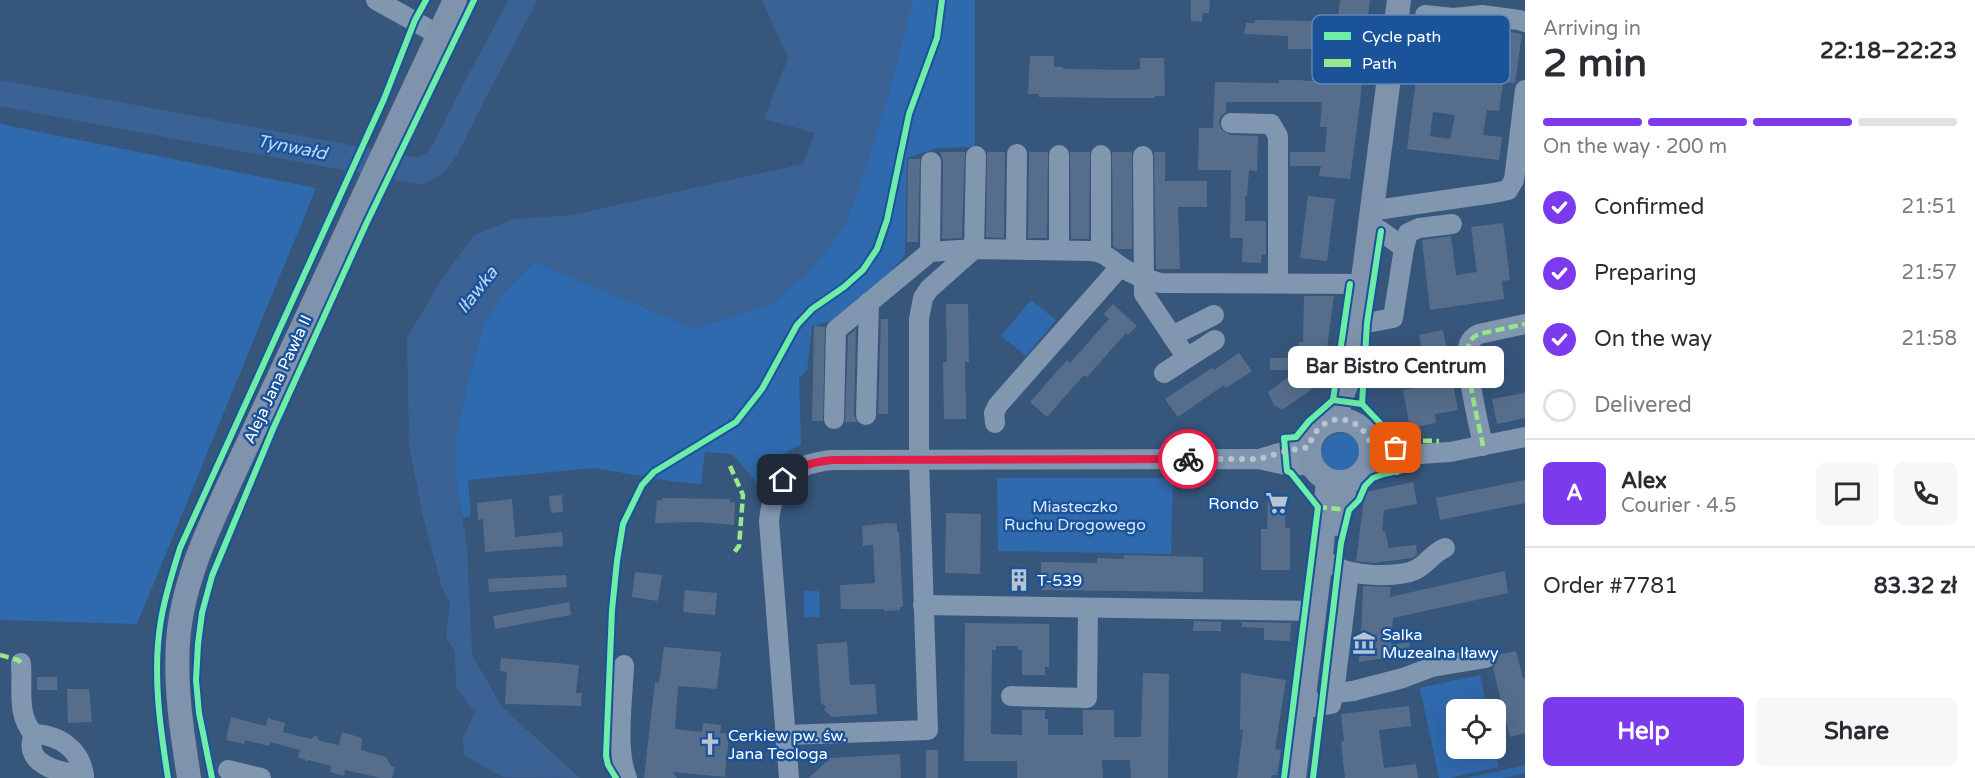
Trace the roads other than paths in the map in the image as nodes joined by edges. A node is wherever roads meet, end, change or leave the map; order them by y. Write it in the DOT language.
graph roads {
  1 [pos="376,0"];
  2 [pos="455,0"];
  3 [pos="1399,0"];
  4 [pos="1397,15"];
  5 [pos="1510,19"];
  6 [pos="1525,22"];
  7 [pos="439,35"];
  8 [pos="1388,84"];
  9 [pos="1525,90"];
  10 [pos="1231,123"];
  11 [pos="1017,154"];
  12 [pos="1059,155"];
  13 [pos="1101,155"];
  14 [pos="976,156"];
  15 [pos="1143,156"];
  16 [pos="931,162"];
  17 [pos="1371,218"];
  18 [pos="1452,224"];
  19 [pos="1404,248"];
  20 [pos="974,249"];
  21 [pos="1016,249"];
  22 [pos="1059,249"];
  23 [pos="930,252"];
  24 [pos="1101,252"];
  25 [pos="1120,267"];
  26 [pos="1143,278"];
  27 [pos="1278,283"];
  28 [pos="1362,284"];
  29 [pos="869,302"];
  30 [pos="1214,315"];
  31 [pos="1358,321"];
  32 [pos="1525,324"];
  33 [pos="1172,336"];
  34 [pos="1215,340"];
  35 [pos="1187,358"];
  36 [pos="1164,373"];
  37 [pos="866,415"];
  38 [pos="834,418"];
  39 [pos="1345,421"];
  40 [pos="995,423"];
  41 [pos="1525,437"];
  42 [pos="1483,446"];
  43 [pos="1370,454"];
  44 [pos="919,460"];
  45 [pos="1323,469"];
  46 [pos="1445,548"];
  47 [pos="1341,569"];
  48 [pos="923,605"];
  49 [pos="1088,608"];
  50 [pos="1314,611"];
  51 [pos="1486,658"];
  52 [pos="21,663"];
  53 [pos="624,665"];
  54 [pos="1334,693"];
  55 [pos="1011,696"];
  56 [pos="1309,698"];
  57 [pos="34,734"];
  58 [pos="786,735"];
  59 [pos="228,770"];
  60 [pos="84,776"];
  61 [pos="189,778"];
  62 [pos="261,778"];
  63 [pos="627,778"];
  64 [pos="789,778"];
  65 [pos="1293,778"];
  66 [pos="1306,778"];
  1 -- 7 [label="street"];
  2 -- 7 [label="main road, Aleja Jana Pawła II"];
  3 -- 4 [label="main road"];
  5 -- 6 [label="street"];
  7 -- 61 [label="main road, Aleja Jana Pawła II"];
  8 -- 17 [label="main road"];
  9 -- 17 [label="street"];
  10 -- 27 [label="street"];
  11 -- 21 [label="street"];
  12 -- 22 [label="street"];
  13 -- 24 [label="street"];
  14 -- 20 [label="street"];
  15 -- 26 [label="street"];
  16 -- 23 [label="street"];
  17 -- 19 [label="street"];
  17 -- 28 [label="main road"];
  18 -- 19 [label="street"];
  19 -- 31 [label="street"];
  20 -- 21 [label="street"];
  20 -- 23 [label="street"];
  20 -- 44 [label="street"];
  21 -- 22 [label="street"];
  22 -- 24 [label="street"];
  23 -- 29 [label="street"];
  24 -- 25 [label="street"];
  25 -- 26 [label="street"];
  25 -- 40 [label="street"];
  26 -- 27 [label="street"];
  26 -- 33 [label="street"];
  27 -- 28 [label="street"];
  28 -- 31 [label="main road"];
  29 -- 37 [label="street"];
  29 -- 38 [label="street"];
  30 -- 33 [label="street"];
  31 -- 39 [label="main road"];
  32 -- 42 [label="street"];
  33 -- 35 [label="street"];
  34 -- 35 [label="street"];
  35 -- 36 [label="street"];
  39 -- 43 [label="main road"];
  39 -- 45 [label="main road"];
  41 -- 42 [label="street"];
  42 -- 43 [label="street"];
  43 -- 45 [label="main road"];
  44 -- 45 [label="street"];
  44 -- 48 [label="street"];
  44 -- 58 [label="street"];
  45 -- 47 [label="main road"];
  45 -- 50 [label="main road"];
  46 -- 47 [label="street"];
  47 -- 54 [label="street"];
  47 -- 56 [label="main road"];
  48 -- 49 [label="street"];
  48 -- 58 [label="street"];
  49 -- 50 [label="street"];
  49 -- 55 [label="street"];
  50 -- 56 [label="main road"];
  51 -- 54 [label="street"];
  52 -- 57 [label="street"];
  53 -- 63 [label="street"];
  54 -- 56 [label="street"];
  56 -- 65 [label="main road"];
  56 -- 66 [label="main road"];
  57 -- 60 [label="street"];
  57 -- 60 [label="street"];
  58 -- 64 [label="street"];
  59 -- 62 [label="street"];
}
